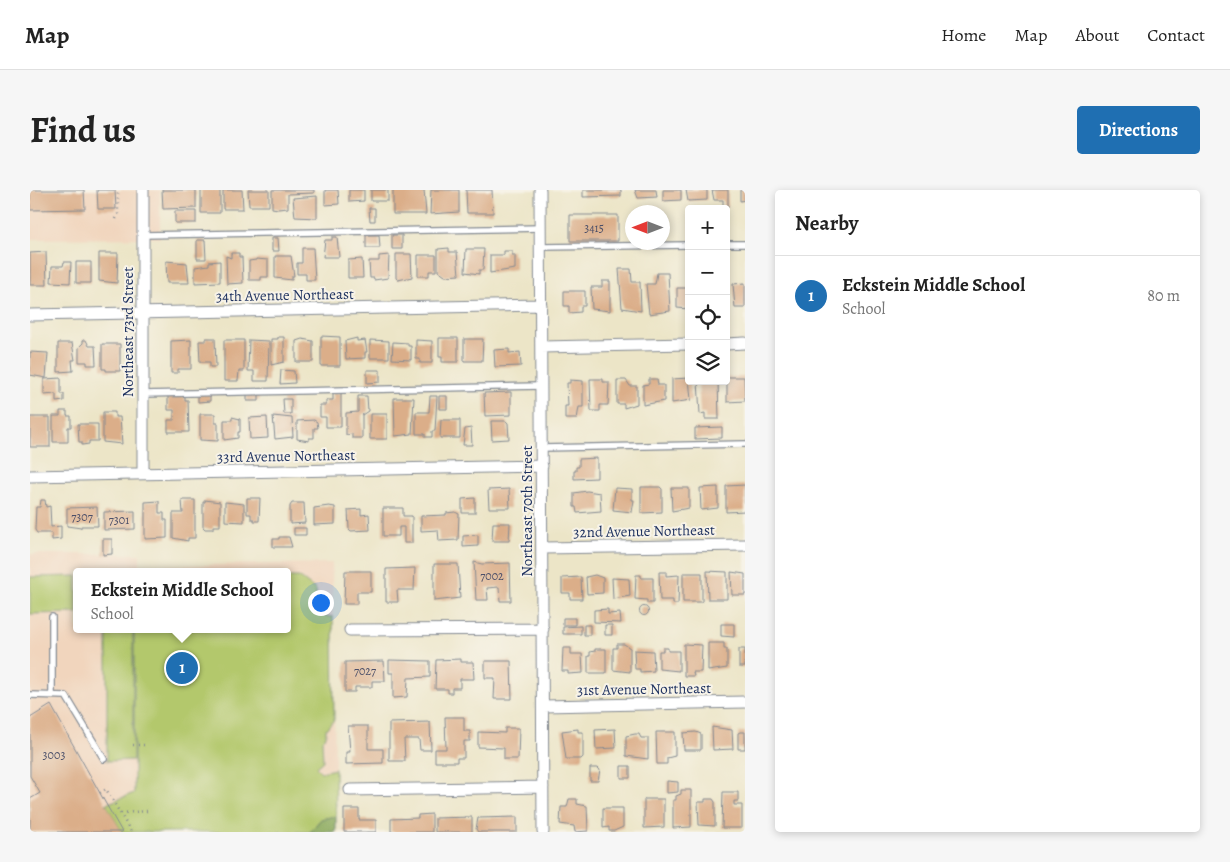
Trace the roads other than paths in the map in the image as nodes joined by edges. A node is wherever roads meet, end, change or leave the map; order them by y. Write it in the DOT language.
graph roads {
  1 [pos="143,190"];
  2 [pos="540,190"];
  3 [pos="541,228"];
  4 [pos="143,235"];
  5 [pos="730,244"];
  6 [pos="745,244"];
  7 [pos="685,245"];
  8 [pos="541,247"];
  9 [pos="541,305"];
  10 [pos="143,313"];
  11 [pos="30,315"];
  12 [pos="745,343"];
  13 [pos="685,344"];
  14 [pos="730,344"];
  15 [pos="542,347"];
  16 [pos="542,386"];
  17 [pos="143,394"];
  18 [pos="745,444"];
  19 [pos="542,448"];
  20 [pos="542,466"];
  21 [pos="143,473"];
  22 [pos="30,476"];
  23 [pos="745,544"];
  24 [pos="543,548"];
  25 [pos="52,617"];
  26 [pos="543,628"];
  27 [pos="350,630"];
  28 [pos="30,695"];
  29 [pos="52,695"];
  30 [pos="745,702"];
  31 [pos="543,706"];
  32 [pos="104,759"];
  33 [pos="543,787"];
  34 [pos="350,790"];
  35 [pos="543,832"];
  1 -- 4 [label="street, Northeast 73rd Street"];
  2 -- 3 [label="street, Northeast 70th Street"];
  3 -- 4 [label="lane"];
  3 -- 8 [label="street, Northeast 70th Street"];
  4 -- 10 [label="street, Northeast 73rd Street"];
  5 -- 6 [label="lane"];
  7 -- 8 [label="lane"];
  8 -- 9 [label="street, Northeast 70th Street"];
  9 -- 10 [label="street, 34th Avenue Northeast"];
  9 -- 15 [label="street, Northeast 70th Street"];
  10 -- 11 [label="street, 34th Avenue Northeast"];
  10 -- 17 [label="street, Northeast 73rd Street"];
  12 -- 14 [label="street"];
  13 -- 15 [label="street"];
  15 -- 16 [label="street, Northeast 70th Street"];
  16 -- 17 [label="lane"];
  16 -- 19 [label="street, Northeast 70th Street"];
  17 -- 21 [label="street, Northeast 73rd Street"];
  18 -- 19 [label="lane"];
  19 -- 20 [label="street, Northeast 70th Street"];
  20 -- 21 [label="street, 33rd Avenue Northeast"];
  20 -- 24 [label="street, Northeast 70th Street"];
  21 -- 22 [label="street, 33rd Avenue Northeast"];
  23 -- 24 [label="street, 32nd Avenue Northeast"];
  24 -- 26 [label="street, Northeast 70th Street"];
  25 -- 29 [label="lane"];
  26 -- 27 [label="street"];
  26 -- 31 [label="street, Northeast 70th Street"];
  28 -- 29 [label="lane"];
  29 -- 32 [label="lane"];
  30 -- 31 [label="street, 31st Avenue Northeast"];
  31 -- 33 [label="street, Northeast 70th Street"];
  33 -- 34 [label="street"];
  33 -- 35 [label="street, Northeast 70th Street"];
}
